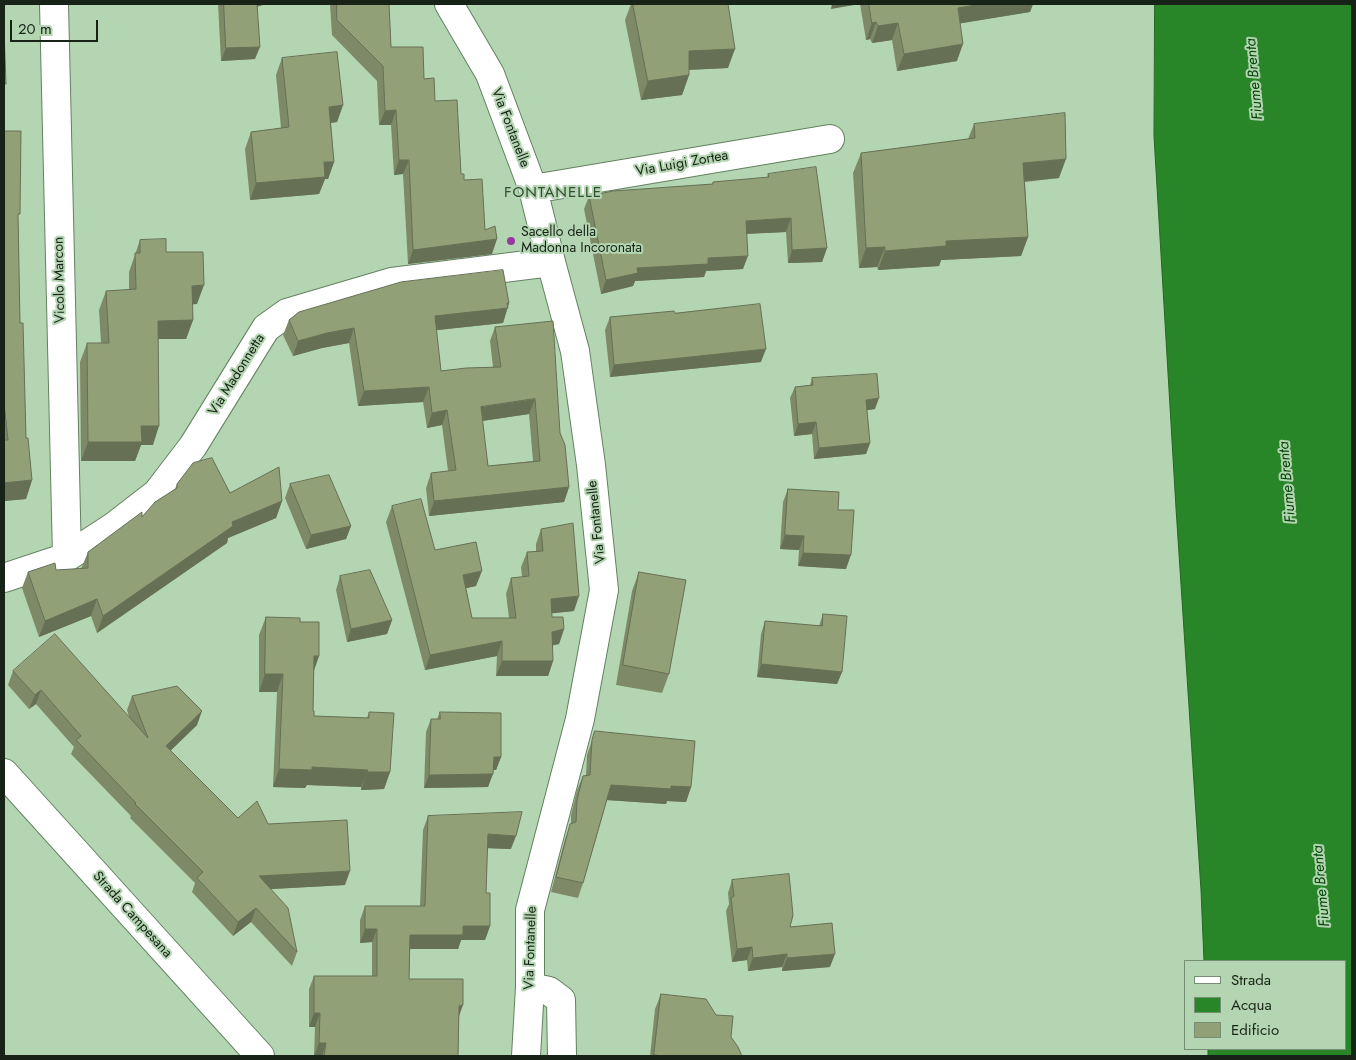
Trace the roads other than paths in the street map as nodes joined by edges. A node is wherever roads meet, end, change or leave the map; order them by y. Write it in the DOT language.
graph roads {
  1 [pos="54,4"];
  2 [pos="459,9"];
  3 [pos="830,139"];
  4 [pos="533,190"];
  5 [pos="551,262"];
  6 [pos="67,557"];
  7 [pos="4,578"];
  8 [pos="4,773"];
  9 [pos="530,987"];
  10 [pos="260,1056"];
  11 [pos="526,1056"];
  12 [pos="562,1056"];
  1 -- 6 [label="street, Vicolo Marcon"];
  2 -- 4 [label="street, Via Fontanelle"];
  3 -- 4 [label="street, Via Luigi Zortea"];
  4 -- 5 [label="street, Via Fontanelle"];
  5 -- 6 [label="street, Via Madonnetta"];
  5 -- 9 [label="street, Via Fontanelle"];
  6 -- 7 [label="street, Via Madonnetta"];
  8 -- 10 [label="street, Strada Campesana"];
  9 -- 11 [label="street, Via Fontanelle"];
  9 -- 12 [label="street"];
}
